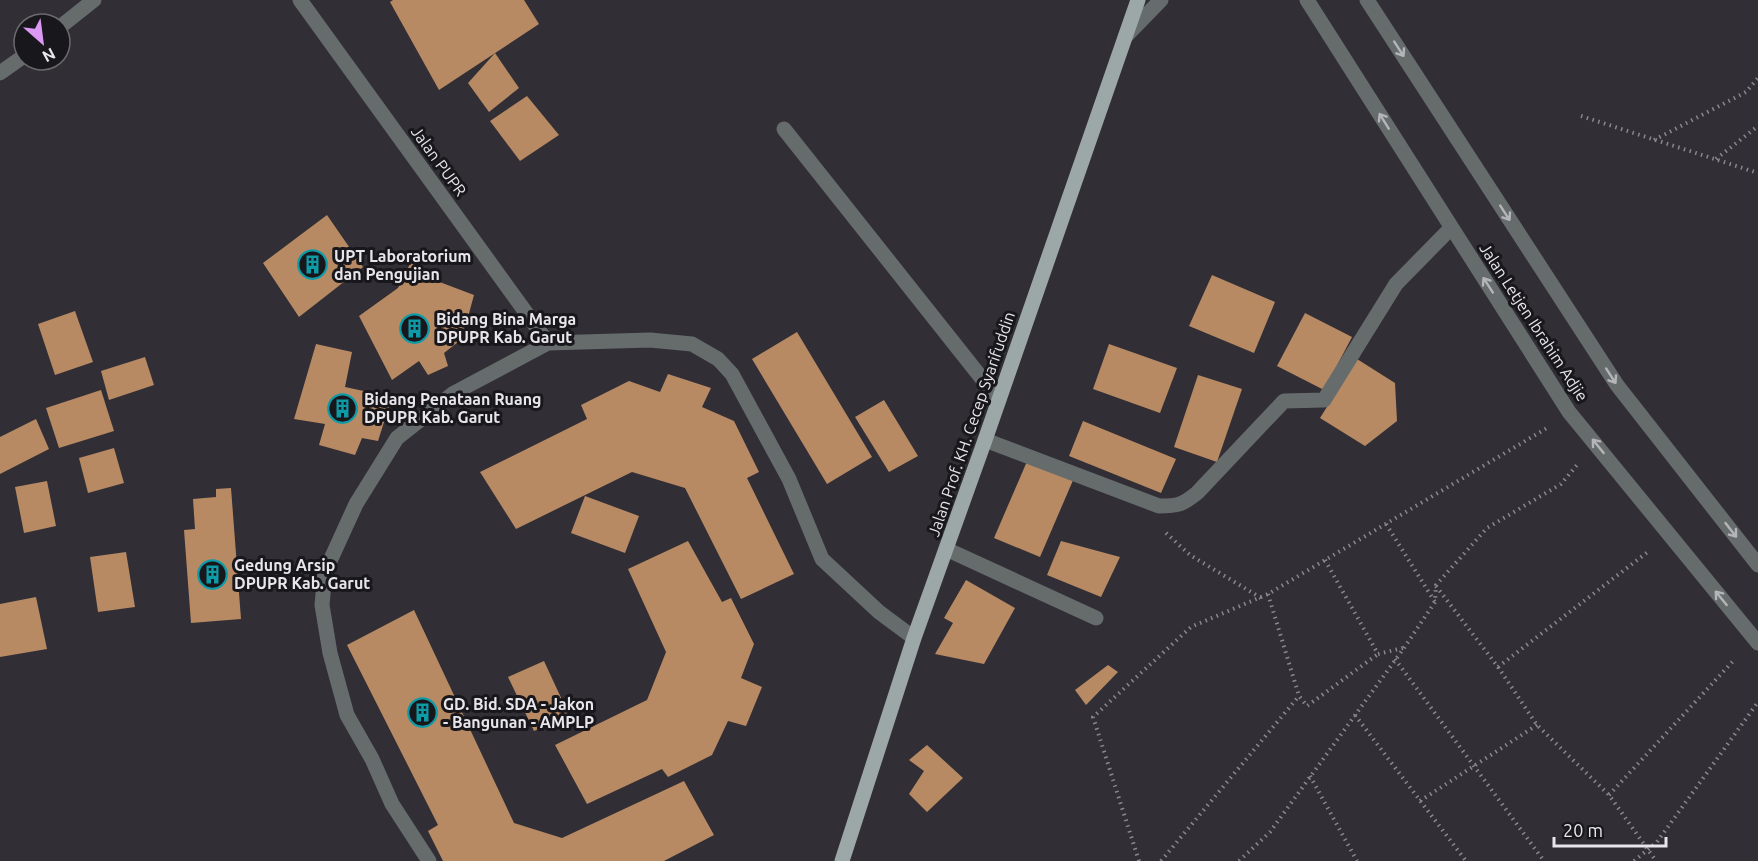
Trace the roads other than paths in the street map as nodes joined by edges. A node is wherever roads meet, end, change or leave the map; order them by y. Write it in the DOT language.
graph roads {
  1 [pos="94,0"];
  2 [pos="300,0"];
  3 [pos="1138,0"];
  4 [pos="1161,0"];
  5 [pos="1308,0"];
  6 [pos="1367,0"];
  7 [pos="72,17"];
  8 [pos="1125,38"];
  9 [pos="784,129"];
  10 [pos="1451,228"];
  11 [pos="548,344"];
  12 [pos="999,400"];
  13 [pos="985,440"];
  14 [pos="946,549"];
  15 [pos="1758,565"];
  16 [pos="1096,618"];
  17 [pos="914,638"];
  18 [pos="1756,641"];
  19 [pos="429,861"];
  20 [pos="842,861"];
  1 -- 7 [label="street"];
  2 -- 11 [label="street, Jalan PUPR"];
  3 -- 8 [label="main road, Jalan Prof. KH. Cecep Syarifuddin"];
  4 -- 8 [label="street"];
  10 -- 5 [label="street, Jalan Letjen Ibrahim Adjie, one-way"];
  6 -- 15 [label="street, one-way"];
  8 -- 12 [label="main road, Jalan Prof. KH. Cecep Syarifuddin"];
  9 -- 12 [label="street"];
  10 -- 13 [label="street"];
  18 -- 10 [label="street, Jalan Letjen Ibrahim Adjie, one-way"];
  11 -- 17 [label="street"];
  11 -- 19 [label="street"];
  12 -- 13 [label="main road, Jalan Prof. KH. Cecep Syarifuddin"];
  13 -- 14 [label="main road, Jalan Prof. KH. Cecep Syarifuddin"];
  14 -- 16 [label="street"];
  14 -- 17 [label="main road, Jalan Prof. KH. Cecep Syarifuddin"];
  17 -- 20 [label="main road, Jalan Prof. KH. Cecep Syarifuddin"];
}
